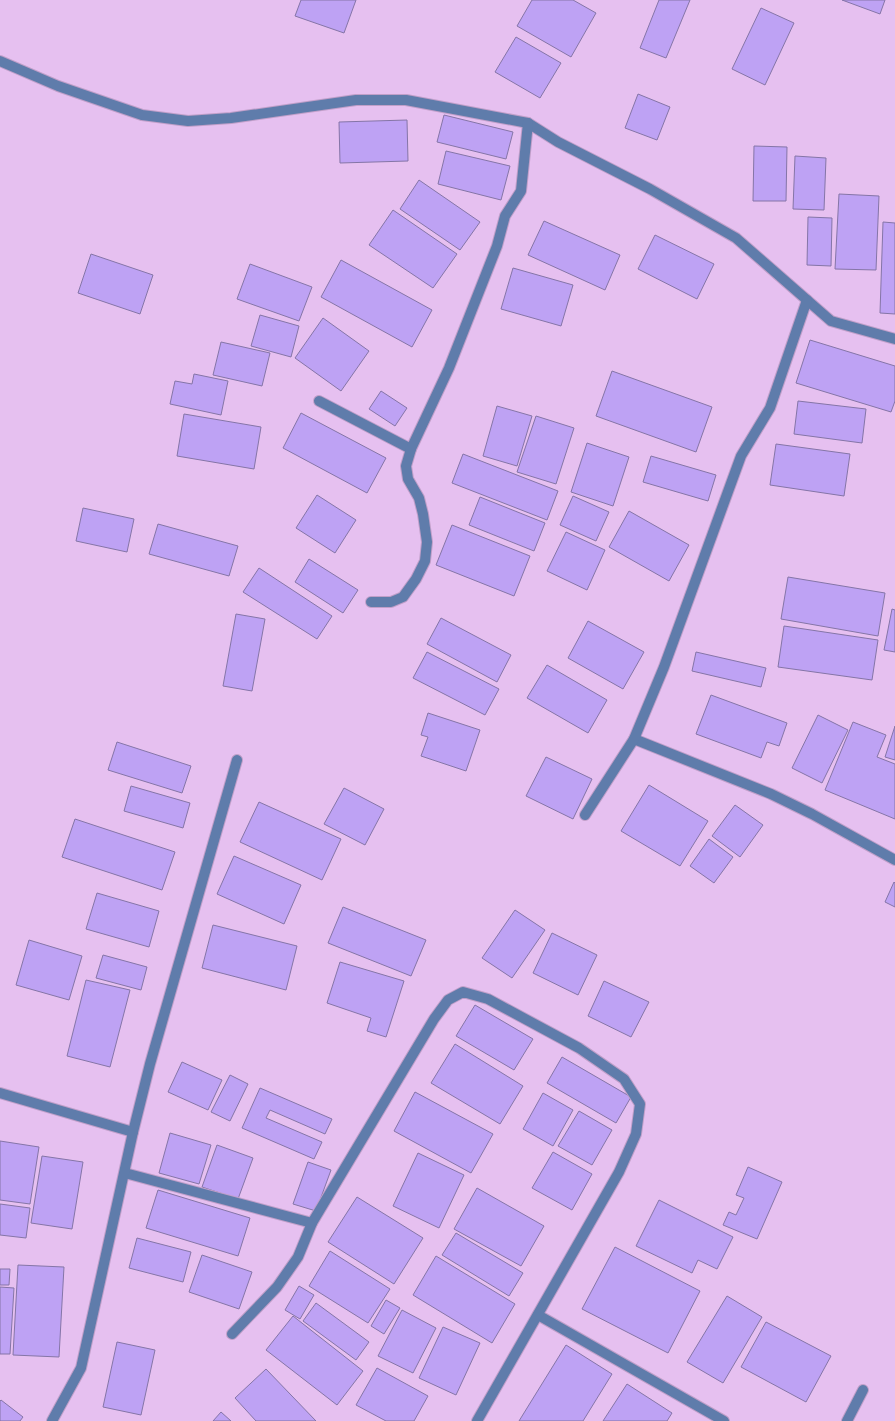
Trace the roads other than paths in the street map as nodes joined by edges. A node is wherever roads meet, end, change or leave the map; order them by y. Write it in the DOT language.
graph roads {
  1 [pos="0,61"];
  2 [pos="528,123"];
  3 [pos="807,300"];
  4 [pos="895,339"];
  5 [pos="319,401"];
  6 [pos="411,449"];
  7 [pos="371,602"];
  8 [pos="634,739"];
  9 [pos="237,760"];
  10 [pos="585,816"];
  11 [pos="895,860"];
  12 [pos="0,1093"];
  13 [pos="133,1132"];
  14 [pos="125,1173"];
  15 [pos="312,1224"];
  16 [pos="538,1315"];
  17 [pos="232,1334"];
  18 [pos="863,1390"];
  19 [pos="52,1421"];
  20 [pos="477,1421"];
  21 [pos="724,1421"];
  22 [pos="847,1421"];
  1 -- 2 [label="street"];
  2 -- 3 [label="street"];
  2 -- 6 [label="street"];
  3 -- 4 [label="street"];
  3 -- 8 [label="street"];
  5 -- 6 [label="street"];
  6 -- 7 [label="street"];
  8 -- 10 [label="street"];
  8 -- 11 [label="street"];
  9 -- 13 [label="street"];
  12 -- 13 [label="street"];
  13 -- 14 [label="street"];
  14 -- 15 [label="street"];
  14 -- 19 [label="street"];
  15 -- 16 [label="street"];
  15 -- 17 [label="street"];
  16 -- 20 [label="street"];
  16 -- 21 [label="street"];
  18 -- 22 [label="street"];
}
